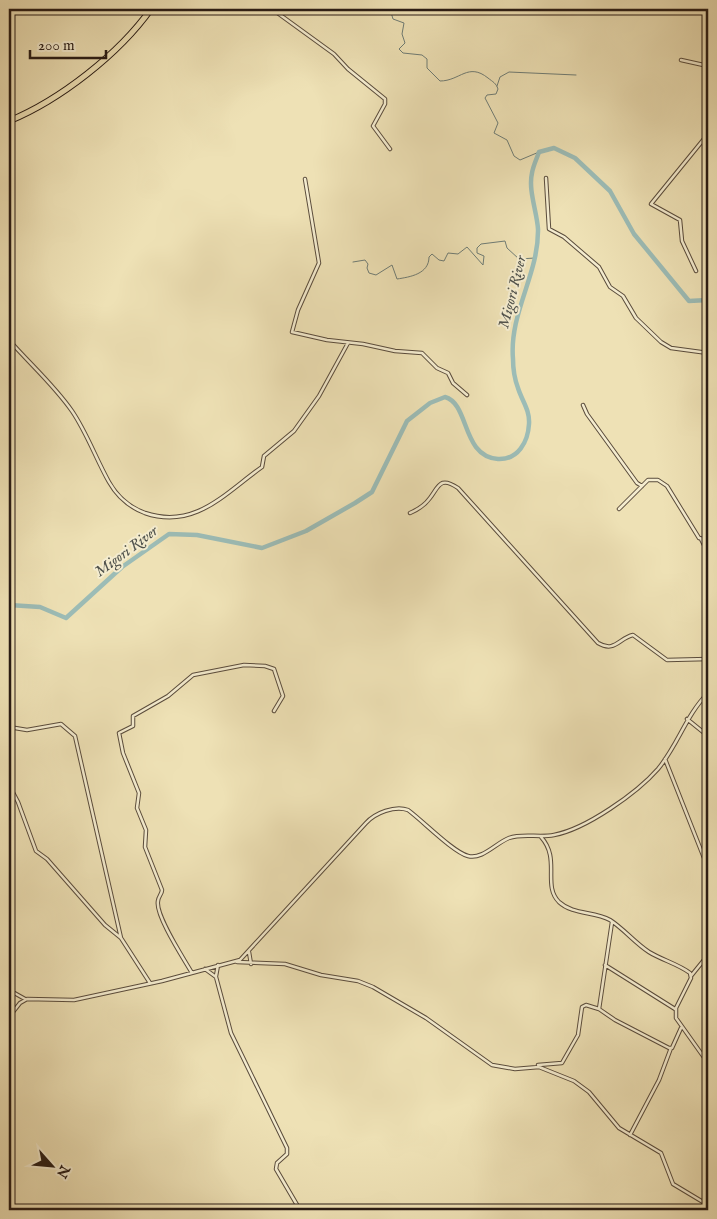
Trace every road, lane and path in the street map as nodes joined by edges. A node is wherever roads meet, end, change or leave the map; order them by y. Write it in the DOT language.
graph roads {
  1 [pos="151,9"];
  2 [pos="272,9"];
  3 [pos="680,60"];
  4 [pos="708,66"];
  5 [pos="9,121"];
  6 [pos="708,134"];
  7 [pos="390,149"];
  8 [pos="546,178"];
  9 [pos="305,179"];
  10 [pos="696,271"];
  11 [pos="9,340"];
  12 [pos="348,343"];
  13 [pos="708,353"];
  14 [pos="467,395"];
  15 [pos="583,405"];
  16 [pos="642,486"];
  17 [pos="619,510"];
  18 [pos="410,513"];
  19 [pos="708,535"];
  20 [pos="701,540"];
  21 [pos="707,540"];
  22 [pos="706,549"];
  23 [pos="708,555"];
  24 [pos="708,659"];
  25 [pos="708,693"];
  26 [pos="274,711"];
  27 [pos="687,719"];
  28 [pos="9,728"];
  29 [pos="708,736"];
  30 [pos="665,759"];
  31 [pos="9,785"];
  32 [pos="548,836"];
  33 [pos="542,837"];
  34 [pos="547,845"];
  35 [pos="708,868"];
  36 [pos="612,922"];
  37 [pos="122,938"];
  38 [pos="248,952"];
  39 [pos="708,955"];
  40 [pos="237,962"];
  41 [pos="251,964"];
  42 [pos="218,965"];
  43 [pos="605,965"];
  44 [pos="204,968"];
  45 [pos="192,972"];
  46 [pos="691,976"];
  47 [pos="216,977"];
  48 [pos="150,984"];
  49 [pos="9,990"];
  50 [pos="25,999"];
  51 [pos="599,1009"];
  52 [pos="676,1009"];
  53 [pos="9,1017"];
  54 [pos="681,1028"];
  55 [pos="671,1048"];
  56 [pos="708,1063"];
  57 [pos="532,1067"];
  58 [pos="630,1135"];
  59 [pos="708,1205"];
  60 [pos="300,1210"];
  1 -- 5 [label="highway"];
  2 -- 7 [label="street"];
  3 -- 4 [label="street"];
  6 -- 10 [label="street"];
  8 -- 13 [label="street"];
  9 -- 12 [label="street"];
  11 -- 12 [label="street"];
  12 -- 14 [label="street"];
  15 -- 16 [label="street"];
  16 -- 17 [label="street"];
  16 -- 20 [label="street"];
  18 -- 24 [label="street"];
  19 -- 21 [label="street"];
  20 -- 21 [label="street"];
  20 -- 22 [label="street"];
  21 -- 22 [label="street"];
  22 -- 23 [label="street"];
  25 -- 27 [label="street"];
  26 -- 45 [label="street"];
  27 -- 29 [label="street"];
  27 -- 30 [label="street"];
  28 -- 37 [label="street"];
  30 -- 32 [label="street"];
  30 -- 35 [label="street"];
  31 -- 37 [label="street"];
  32 -- 33 [label="street"];
  32 -- 34 [label="street"];
  33 -- 34 [label="street"];
  33 -- 38 [label="street"];
  34 -- 36 [label="street"];
  36 -- 43 [label="street"];
  36 -- 46 [label="street"];
  37 -- 48 [label="street"];
  38 -- 40 [label="street"];
  38 -- 41 [label="street"];
  39 -- 46 [label="street"];
  40 -- 41 [label="street"];
  40 -- 42 [label="street"];
  41 -- 57 [label="street"];
  42 -- 44 [label="street"];
  42 -- 47 [label="street"];
  43 -- 51 [label="street"];
  43 -- 52 [label="street"];
  44 -- 45 [label="street"];
  44 -- 47 [label="street"];
  45 -- 48 [label="street"];
  46 -- 52 [label="street"];
  47 -- 60 [label="street"];
  48 -- 50 [label="street"];
  49 -- 50 [label="street"];
  50 -- 53 [label="street"];
  51 -- 55 [label="street"];
  51 -- 57 [label="street"];
  52 -- 54 [label="street"];
  54 -- 55 [label="street"];
  54 -- 56 [label="street"];
  55 -- 58 [label="street"];
  57 -- 58 [label="street"];
  58 -- 59 [label="street"];
}
